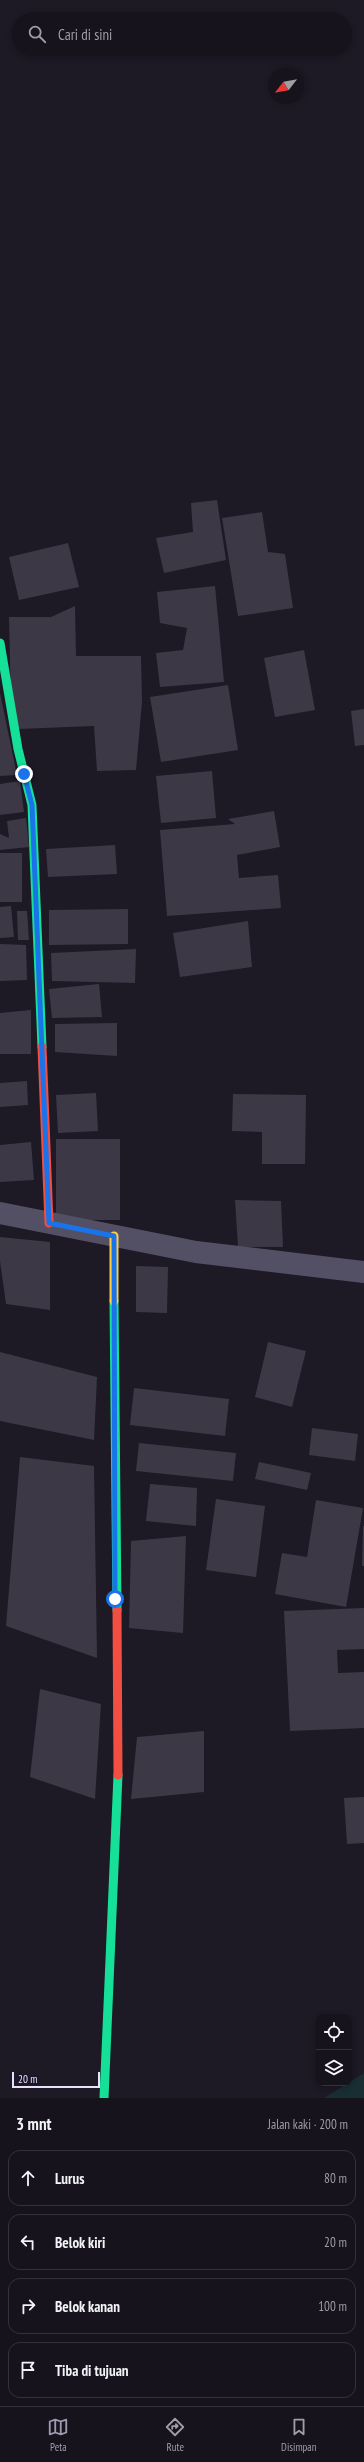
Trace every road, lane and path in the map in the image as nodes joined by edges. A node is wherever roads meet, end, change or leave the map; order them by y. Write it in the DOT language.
graph roads {
  1 [pos="0,643"];
  2 [pos="0,1213"];
  3 [pos="49,1223"];
  4 [pos="114,1236"];
  5 [pos="364,1272"];
  6 [pos="104,2098"];
  1 -- 3 [label="street"];
  2 -- 3 [label="street"];
  3 -- 4 [label="street"];
  4 -- 5 [label="street"];
  4 -- 6 [label="street"];
}
